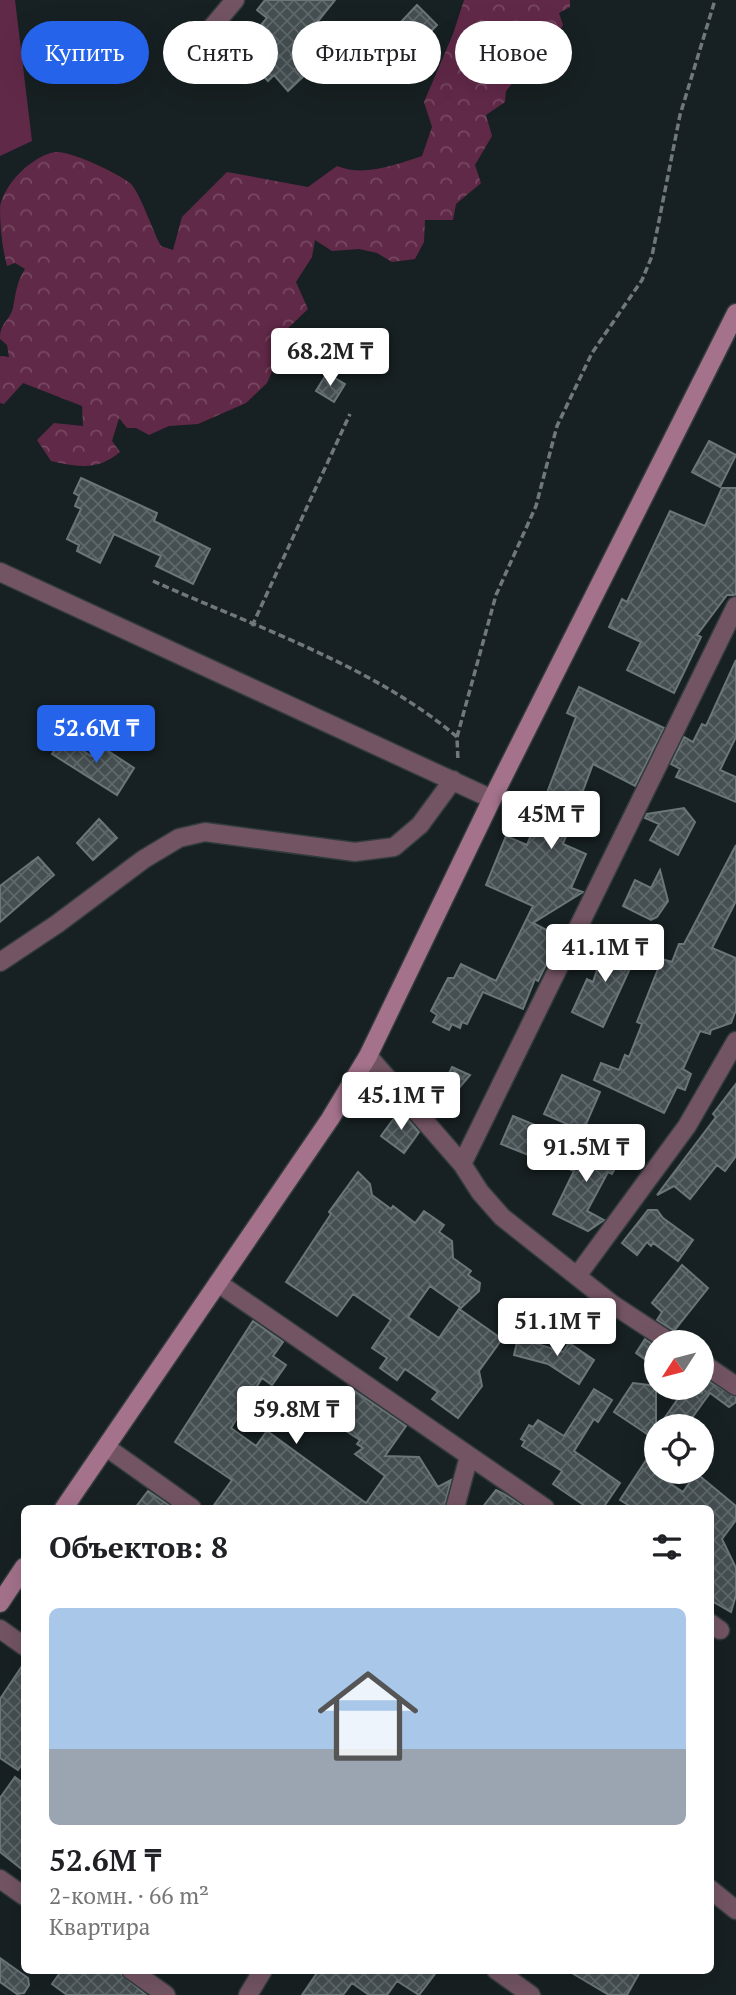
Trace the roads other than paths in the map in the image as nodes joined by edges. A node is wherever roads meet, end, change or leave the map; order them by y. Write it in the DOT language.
graph roads {
  1 [pos="235,0"];
  2 [pos="217,21"];
  3 [pos="736,313"];
  4 [pos="0,572"];
  5 [pos="736,606"];
  6 [pos="453,780"];
  7 [pos="492,799"];
  8 [pos="0,962"];
  9 [pos="736,1041"];
  10 [pos="368,1055"];
  11 [pos="462,1164"];
  12 [pos="577,1276"];
  13 [pos="218,1283"];
  14 [pos="653,1330"];
  15 [pos="714,1371"];
  16 [pos="736,1386"];
  17 [pos="106,1447"];
  18 [pos="469,1456"];
  19 [pos="66,1505"];
  20 [pos="188,1505"];
  21 [pos="456,1505"];
  22 [pos="541,1505"];
  23 [pos="21,1572"];
  24 [pos="0,1603"];
  25 [pos="0,1629"];
  26 [pos="21,1644"];
  27 [pos="0,1879"];
  28 [pos="714,1892"];
  29 [pos="21,1894"];
  30 [pos="736,1910"];
  31 [pos="137,1974"];
  32 [pos="260,1974"];
  33 [pos="502,1974"];
  34 [pos="166,1995"];
  35 [pos="247,1995"];
  36 [pos="531,1995"];
  1 -- 2 [label="street"];
  3 -- 7 [label="main road"];
  4 -- 6 [label="street"];
  5 -- 11 [label="street"];
  6 -- 7 [label="street"];
  6 -- 8 [label="street"];
  7 -- 10 [label="main road"];
  9 -- 12 [label="street"];
  10 -- 11 [label="street"];
  10 -- 13 [label="main road"];
  11 -- 12 [label="street"];
  12 -- 14 [label="street"];
  13 -- 17 [label="main road"];
  13 -- 18 [label="street"];
  15 -- 16 [label="street"];
  17 -- 19 [label="main road"];
  17 -- 20 [label="street"];
  18 -- 21 [label="street"];
  18 -- 22 [label="street"];
  23 -- 24 [label="main road"];
  25 -- 26 [label="street"];
  27 -- 29 [label="street"];
  28 -- 30 [label="street"];
  31 -- 34 [label="street"];
  32 -- 35 [label="street"];
  33 -- 36 [label="street"];
}
